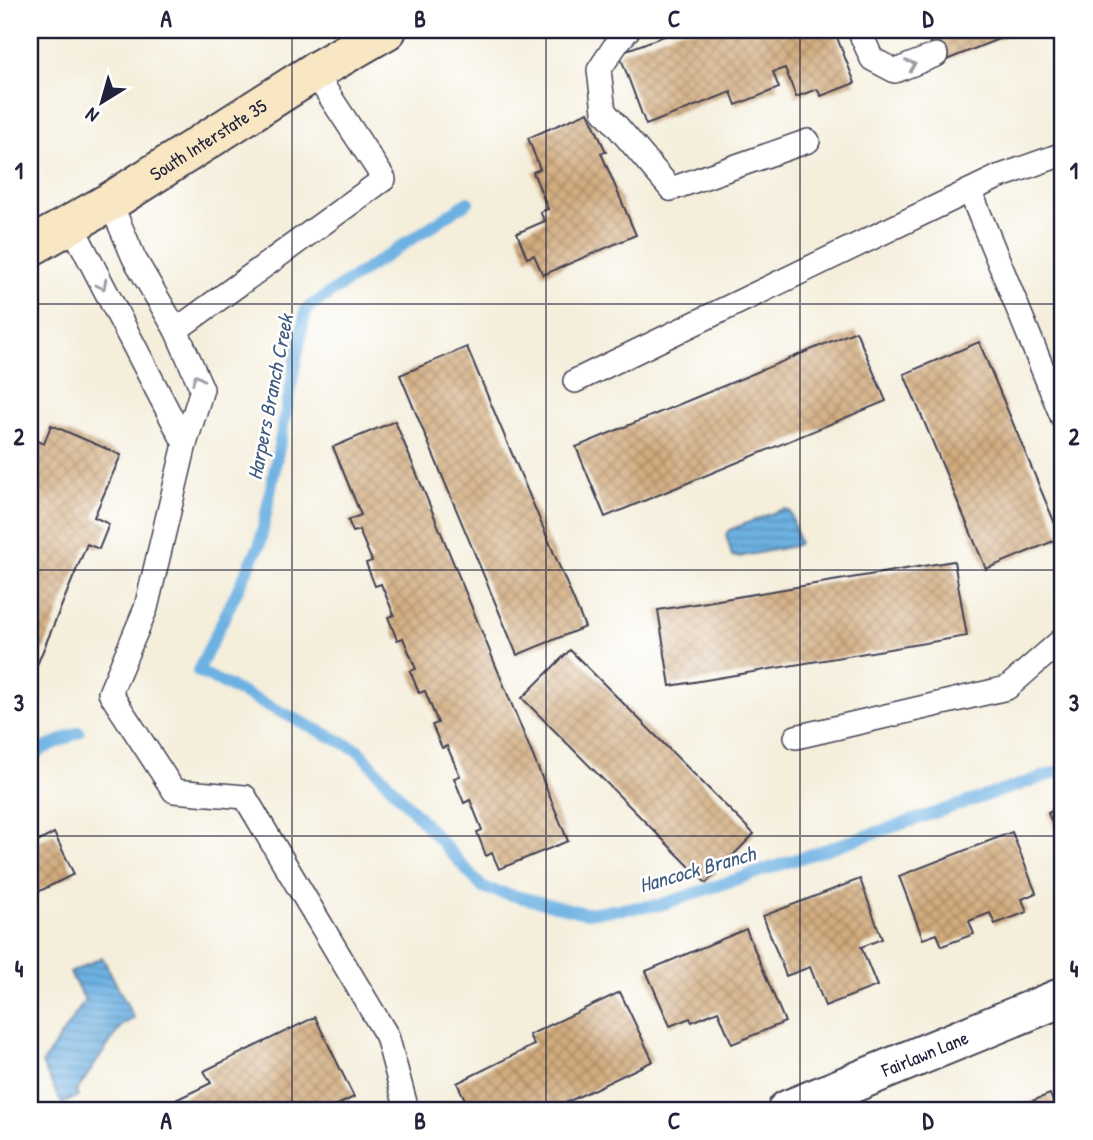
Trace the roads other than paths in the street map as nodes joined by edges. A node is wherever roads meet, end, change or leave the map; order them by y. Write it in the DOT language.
graph roads {
  1 [pos="387,30"];
  2 [pos="628,30"];
  3 [pos="859,30"];
  4 [pos="936,55"];
  5 [pos="314,72"];
  6 [pos="808,141"];
  7 [pos="1063,154"];
  8 [pos="970,191"];
  9 [pos="110,202"];
  10 [pos="71,224"];
  11 [pos="30,247"];
  12 [pos="176,330"];
  13 [pos="575,381"];
  14 [pos="1063,419"];
  15 [pos="185,444"];
  16 [pos="1063,639"];
  17 [pos="796,737"];
  18 [pos="1063,996"];
  19 [pos="407,1110"];
  20 [pos="787,1110"];
  1 -- 5 [label="main road, South Interstate 35"];
  2 -- 6 [label="lane"];
  3 -- 4 [label="lane, one-way"];
  5 -- 9 [label="main road, South Interstate 35"];
  5 -- 12 [label="lane"];
  7 -- 8 [label="lane"];
  8 -- 13 [label="lane"];
  8 -- 14 [label="lane"];
  9 -- 10 [label="main road, South Interstate 35"];
  9 -- 12 [label="lane"];
  10 -- 11 [label="main road, South Interstate 35"];
  10 -- 15 [label="lane, one-way"];
  15 -- 12 [label="lane, one-way"];
  15 -- 19 [label="lane"];
  16 -- 17 [label="lane"];
  18 -- 20 [label="street, Fairlawn Lane"];
}
